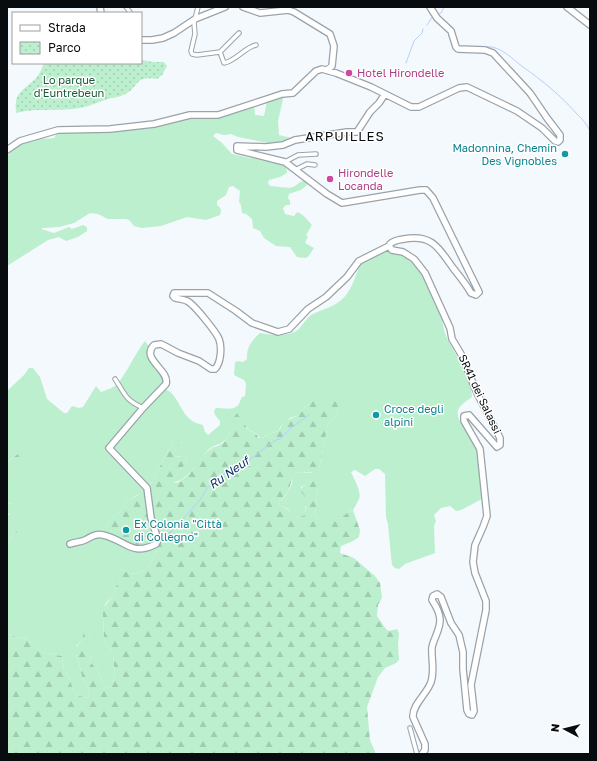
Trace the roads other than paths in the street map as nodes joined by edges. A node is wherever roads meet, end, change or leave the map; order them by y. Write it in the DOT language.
graph roads {
  1 [pos="126,7"];
  2 [pos="198,7"];
  3 [pos="225,7"];
  4 [pos="242,7"];
  5 [pos="430,7"];
  6 [pos="567,7"];
  7 [pos="294,10"];
  8 [pos="130,12"];
  9 [pos="195,19"];
  10 [pos="590,24"];
  11 [pos="239,33"];
  12 [pos="142,40"];
  13 [pos="256,45"];
  14 [pos="220,52"];
  15 [pos="327,70"];
  16 [pos="385,94"];
  17 [pos="7,150"];
  18 [pos="316,154"];
  19 [pos="285,162"];
  20 [pos="315,165"];
  21 [pos="296,170"];
  22 [pos="389,246"];
  23 [pos="115,379"];
  24 [pos="143,408"];
  25 [pos="70,544"];
  26 [pos="410,728"];
  27 [pos="416,754"];
  28 [pos="422,754"];
  1 -- 8 [label="street"];
  2 -- 9 [label="street"];
  3 -- 9 [label="street"];
  4 -- 7 [label="street"];
  5 -- 16 [label="street"];
  6 -- 10 [label="street"];
  7 -- 15 [label="street"];
  9 -- 12 [label="street"];
  9 -- 14 [label="street"];
  11 -- 14 [label="street"];
  13 -- 14 [label="street"];
  15 -- 16 [label="street"];
  15 -- 17 [label="street"];
  16 -- 19 [label="street"];
  18 -- 19 [label="street"];
  19 -- 21 [label="street"];
  20 -- 21 [label="street"];
  21 -- 22 [label="street"];
  22 -- 24 [label="street"];
  22 -- 28 [label="street, SR41 dei Salassi"];
  23 -- 24 [label="street"];
  24 -- 25 [label="street"];
  26 -- 27 [label="street"];
}
